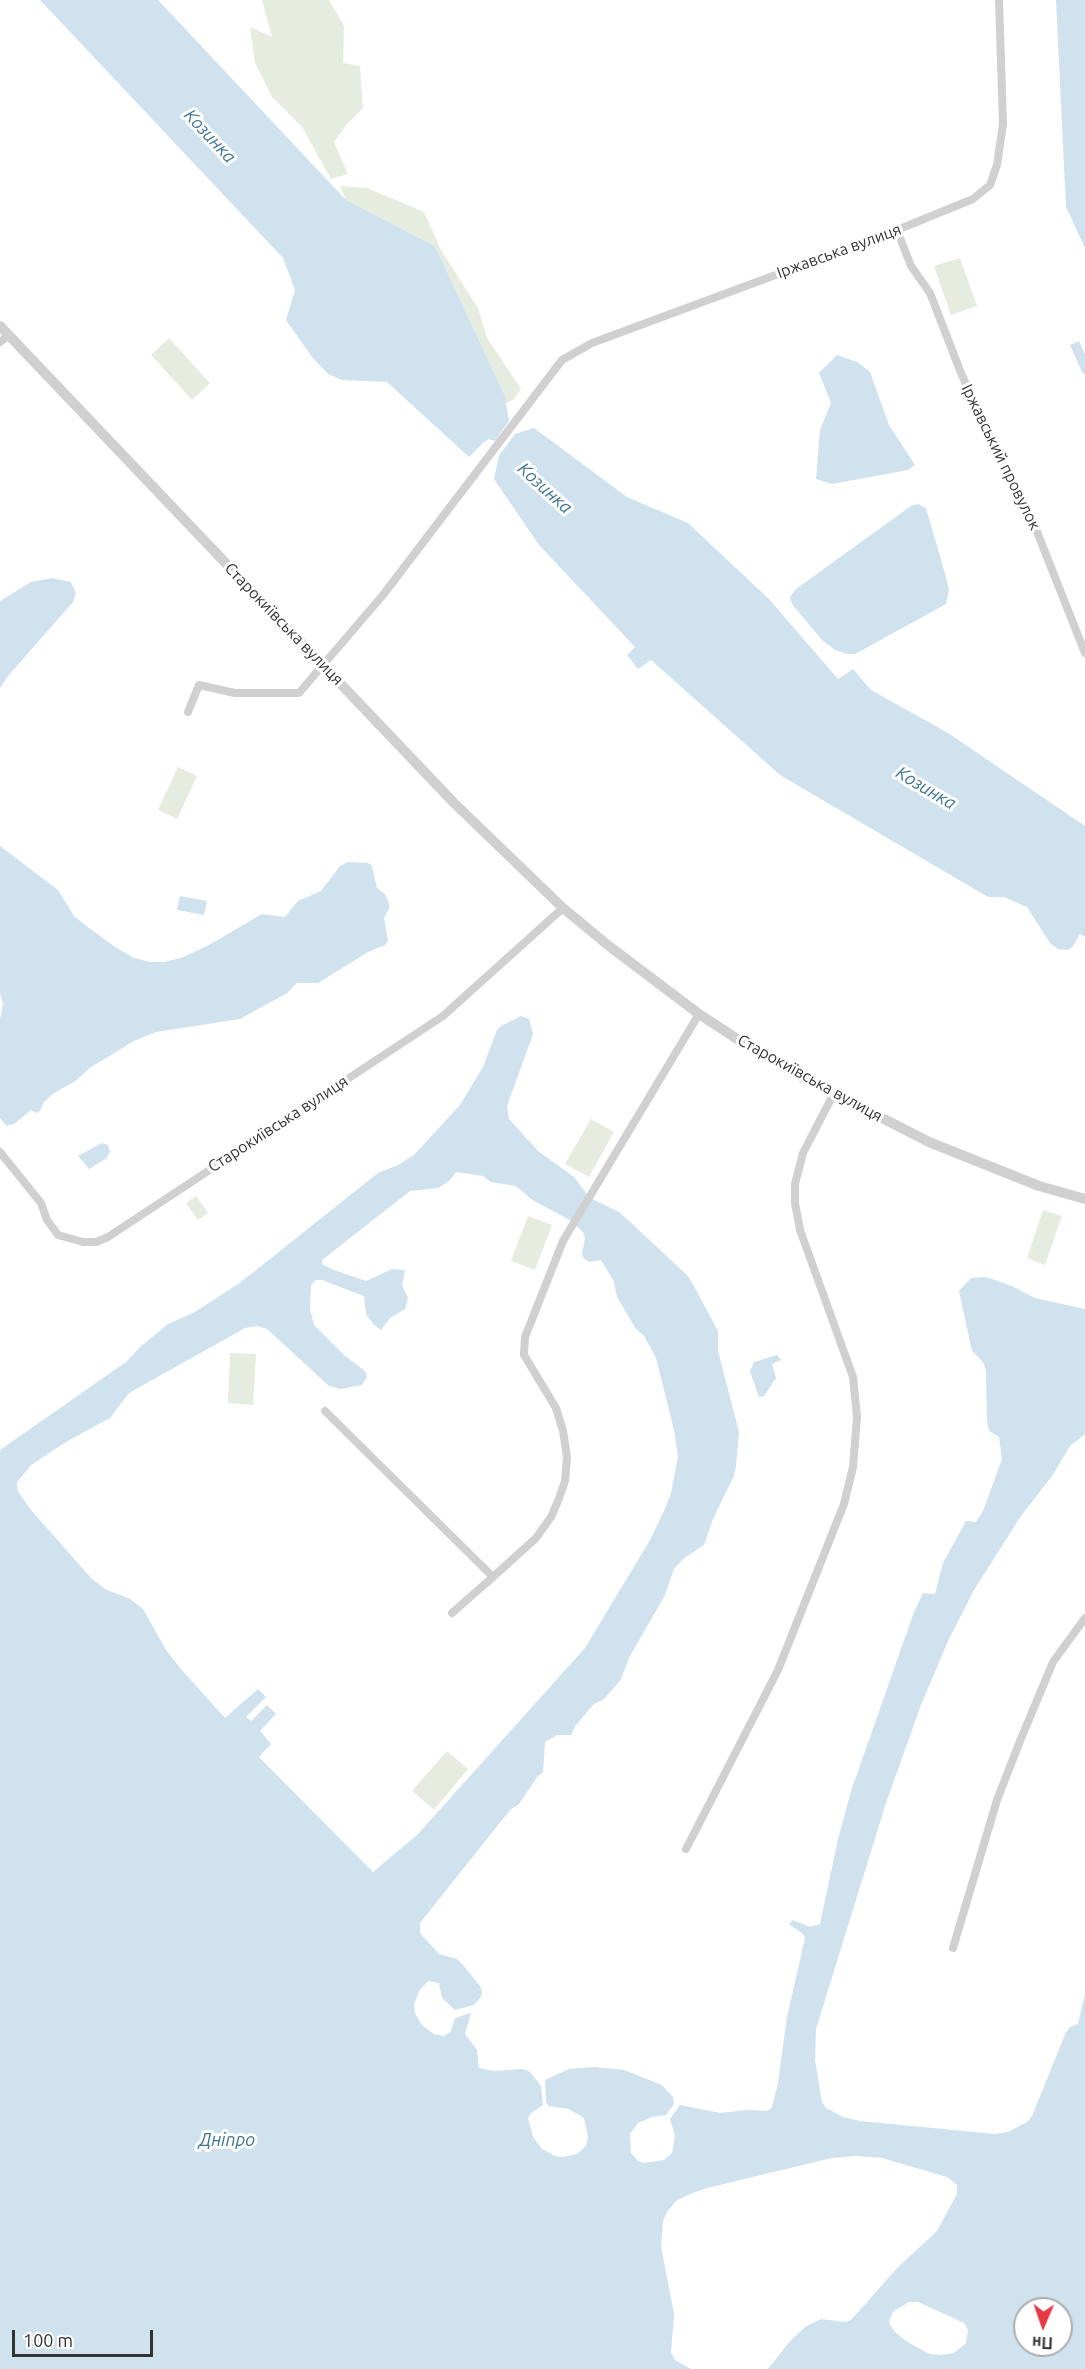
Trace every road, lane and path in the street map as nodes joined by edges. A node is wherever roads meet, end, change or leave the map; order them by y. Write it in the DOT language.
graph roads {
  1 [pos="999,0"];
  2 [pos="897,230"];
  3 [pos="0,326"];
  4 [pos="4,339"];
  5 [pos="1085,653"];
  6 [pos="324,665"];
  7 [pos="188,712"];
  8 [pos="563,908"];
  9 [pos="699,1014"];
  10 [pos="834,1093"];
  11 [pos="0,1152"];
  12 [pos="1085,1199"];
  13 [pos="325,1411"];
  14 [pos="492,1577"];
  15 [pos="452,1613"];
  16 [pos="1085,1618"];
  17 [pos="686,1849"];
  18 [pos="953,1948"];
  1 -- 2 [label="street, Іржавська вулиця"];
  2 -- 5 [label="street, Іржавський провулок"];
  2 -- 6 [label="street, Іржавська вулиця"];
  3 -- 4 [label="street, Старокиївська вулиця"];
  4 -- 6 [label="street, Старокиївська вулиця"];
  6 -- 7 [label="street, Іржавська вулиця"];
  6 -- 8 [label="street, Старокиївська вулиця"];
  8 -- 9 [label="street, Старокиївська вулиця"];
  8 -- 11 [label="street, Старокиївська вулиця"];
  9 -- 10 [label="street, Старокиївська вулиця"];
  9 -- 14 [label="street"];
  10 -- 12 [label="street, Старокиївська вулиця"];
  10 -- 17 [label="street"];
  13 -- 14 [label="street"];
  14 -- 15 [label="street"];
  16 -- 18 [label="street"];
}
